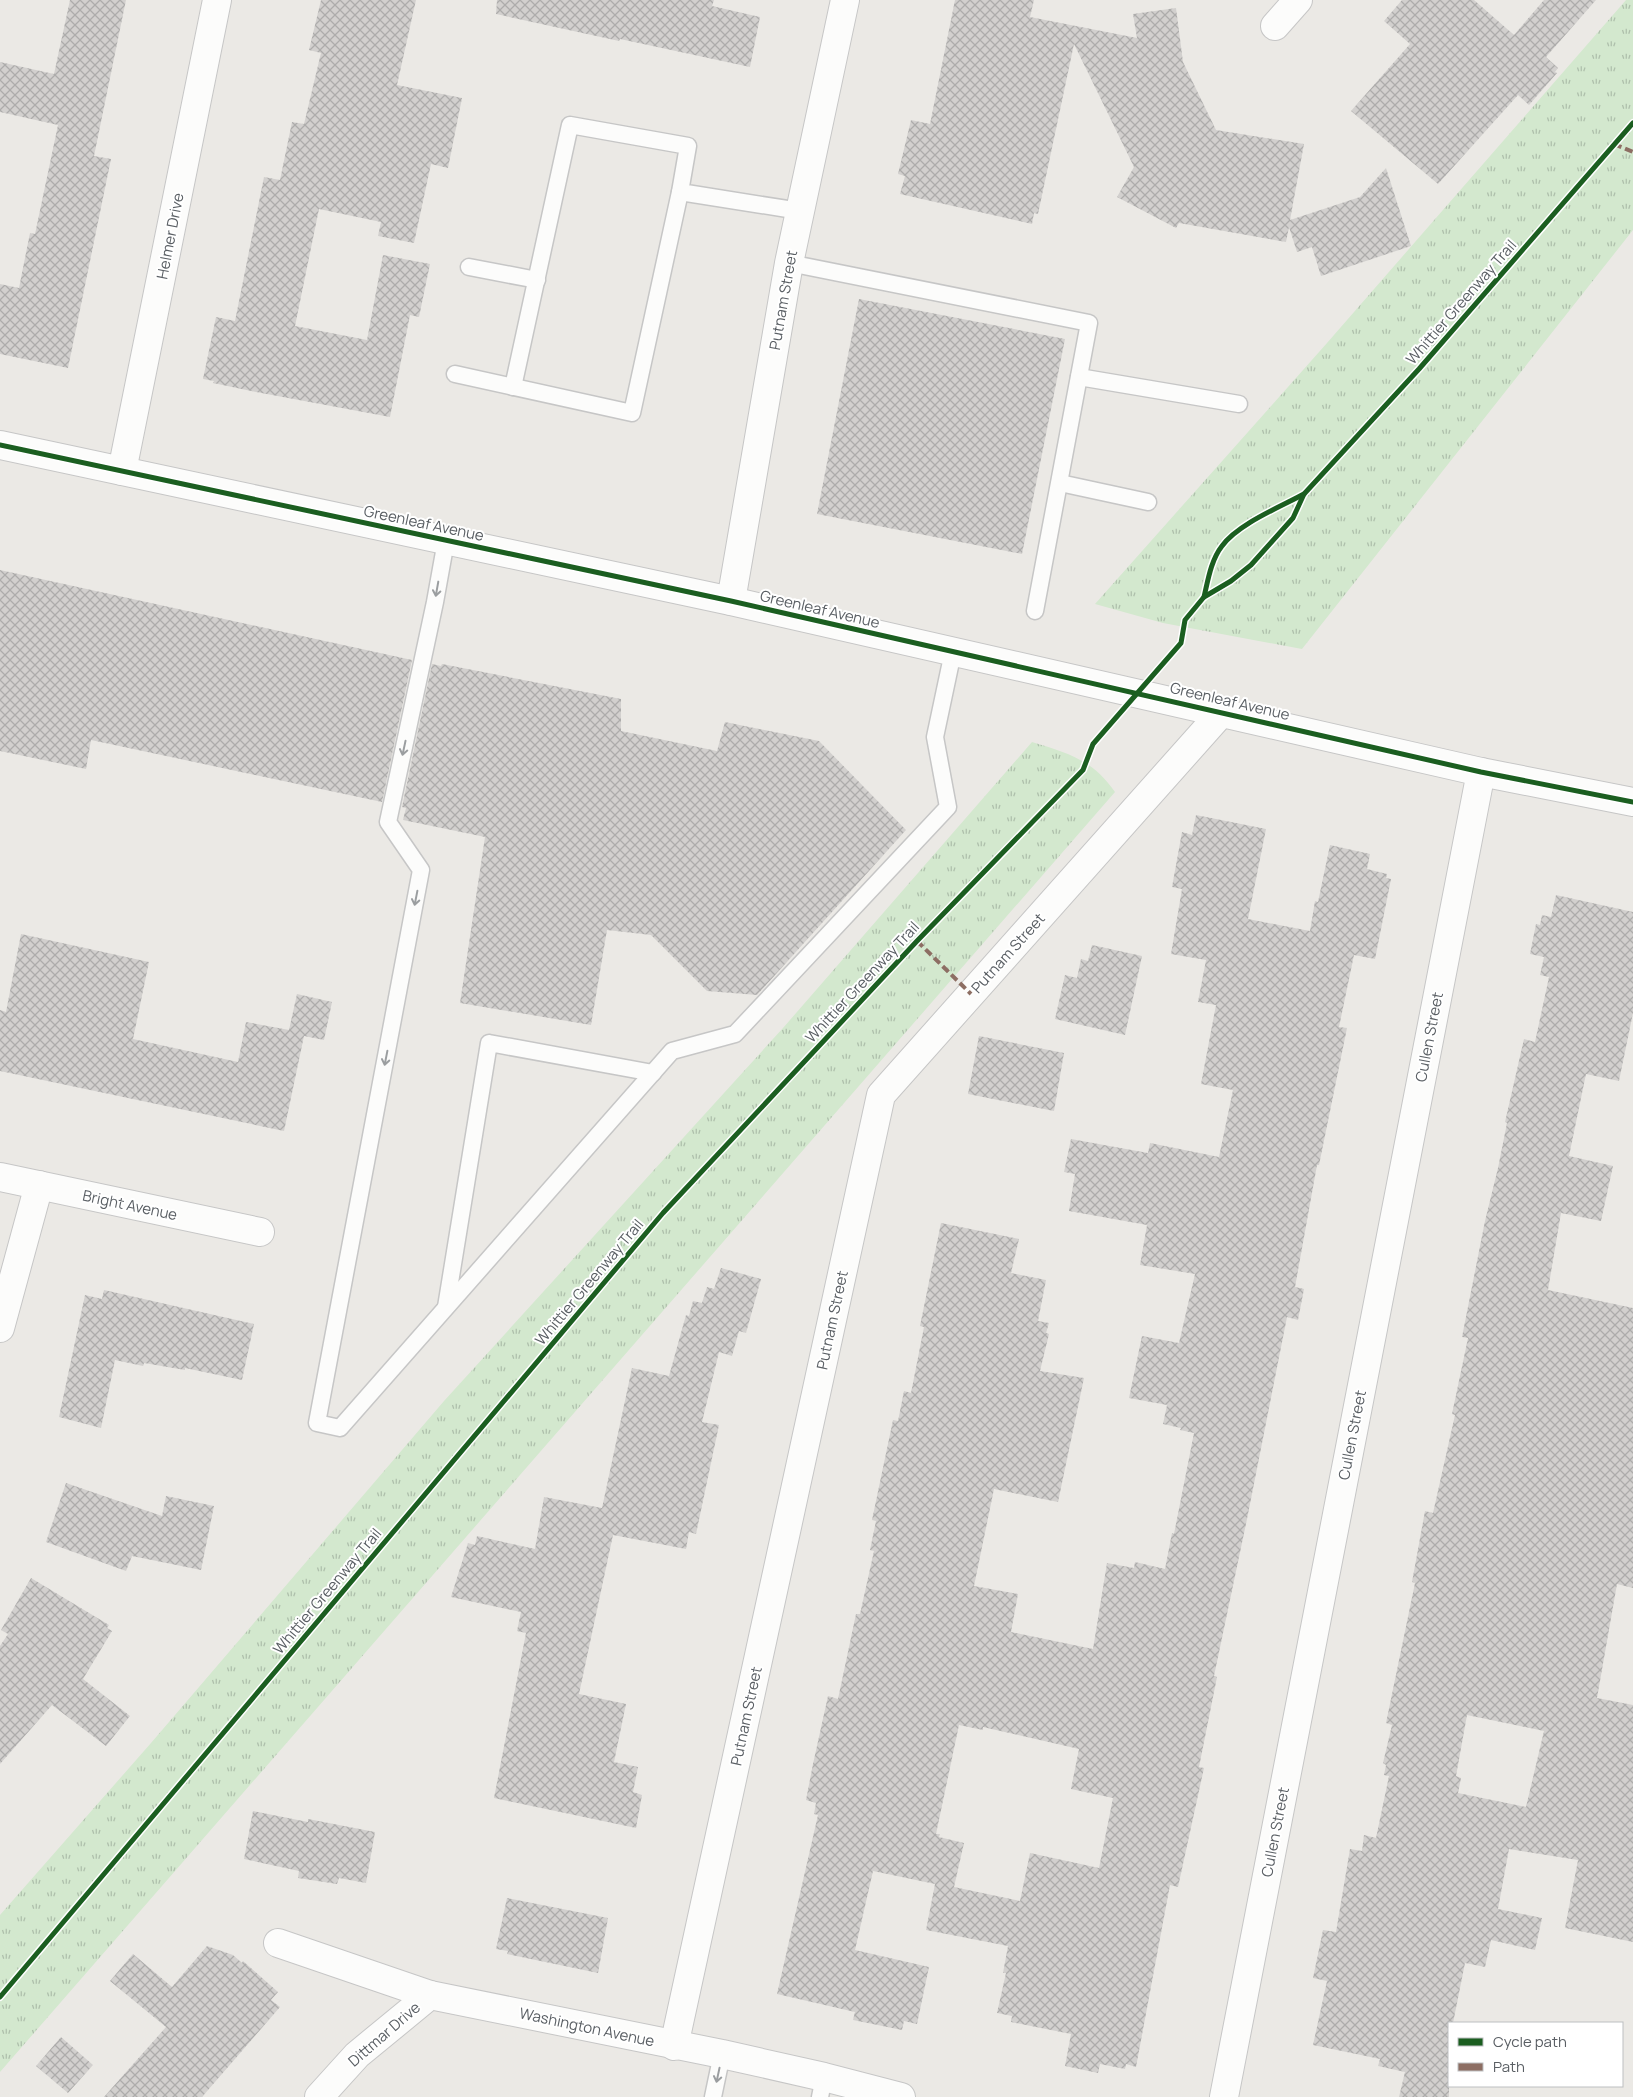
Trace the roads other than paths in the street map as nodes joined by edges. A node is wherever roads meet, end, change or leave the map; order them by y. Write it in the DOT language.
graph roads {
  1 [pos="217,0"];
  2 [pos="845,0"];
  3 [pos="1298,0"];
  4 [pos="1276,26"];
  5 [pos="680,192"];
  6 [pos="800,212"];
  7 [pos="789,263"];
  8 [pos="468,267"];
  9 [pos="536,280"];
  10 [pos="455,374"];
  11 [pos="1079,377"];
  12 [pos="513,387"];
  13 [pos="1239,404"];
  14 [pos="0,445"];
  15 [pos="122,471"];
  16 [pos="1060,483"];
  17 [pos="1148,502"];
  18 [pos="446,541"];
  19 [pos="731,601"];
  20 [pos="1035,611"];
  21 [pos="954,652"];
  22 [pos="1222,712"];
  23 [pos="1481,772"];
  24 [pos="1633,802"];
  25 [pos="653,1073"];
  26 [pos="0,1177"];
  27 [pos="39,1185"];
  28 [pos="260,1232"];
  29 [pos="446,1308"];
  30 [pos="0,1328"];
  31 [pos="278,1943"];
  32 [pos="430,1994"];
  33 [pos="674,2046"];
  34 [pos="722,2054"];
  35 [pos="822,2087"];
  36 [pos="319,2097"];
  37 [pos="713,2097"];
  38 [pos="901,2097"];
  39 [pos="1224,2097"];
  1 -- 15 [label="street, Helmer Drive"];
  2 -- 6 [label="street, Putnam Street"];
  3 -- 4 [label="street"];
  5 -- 6 [label="lane"];
  5 -- 9 [label="lane"];
  5 -- 12 [label="lane"];
  6 -- 7 [label="street, Putnam Street"];
  7 -- 11 [label="lane"];
  7 -- 19 [label="street, Putnam Street"];
  8 -- 9 [label="lane"];
  9 -- 12 [label="lane"];
  10 -- 12 [label="lane"];
  11 -- 13 [label="lane"];
  11 -- 16 [label="lane"];
  14 -- 15 [label="street, Greenleaf Avenue"];
  15 -- 18 [label="street, Greenleaf Avenue"];
  16 -- 17 [label="lane"];
  16 -- 20 [label="lane"];
  18 -- 19 [label="street, Greenleaf Avenue"];
  18 -- 29 [label="lane, one-way"];
  19 -- 21 [label="street, Greenleaf Avenue"];
  21 -- 22 [label="street, Greenleaf Avenue"];
  21 -- 25 [label="lane"];
  22 -- 23 [label="street, Greenleaf Avenue"];
  22 -- 33 [label="street, Putnam Street"];
  23 -- 24 [label="street, Greenleaf Avenue"];
  23 -- 39 [label="street, Cullen Street"];
  25 -- 29 [label="lane"];
  25 -- 29 [label="lane"];
  26 -- 27 [label="street, Bright Avenue"];
  27 -- 28 [label="street, Bright Avenue"];
  27 -- 30 [label="street"];
  31 -- 32 [label="street, Washington Avenue"];
  32 -- 33 [label="street, Washington Avenue"];
  32 -- 36 [label="street, Dittmar Drive"];
  33 -- 34 [label="street, Washington Avenue"];
  34 -- 35 [label="street, Washington Avenue"];
  34 -- 37 [label="lane, one-way"];
  35 -- 38 [label="street, Washington Avenue"];
}
